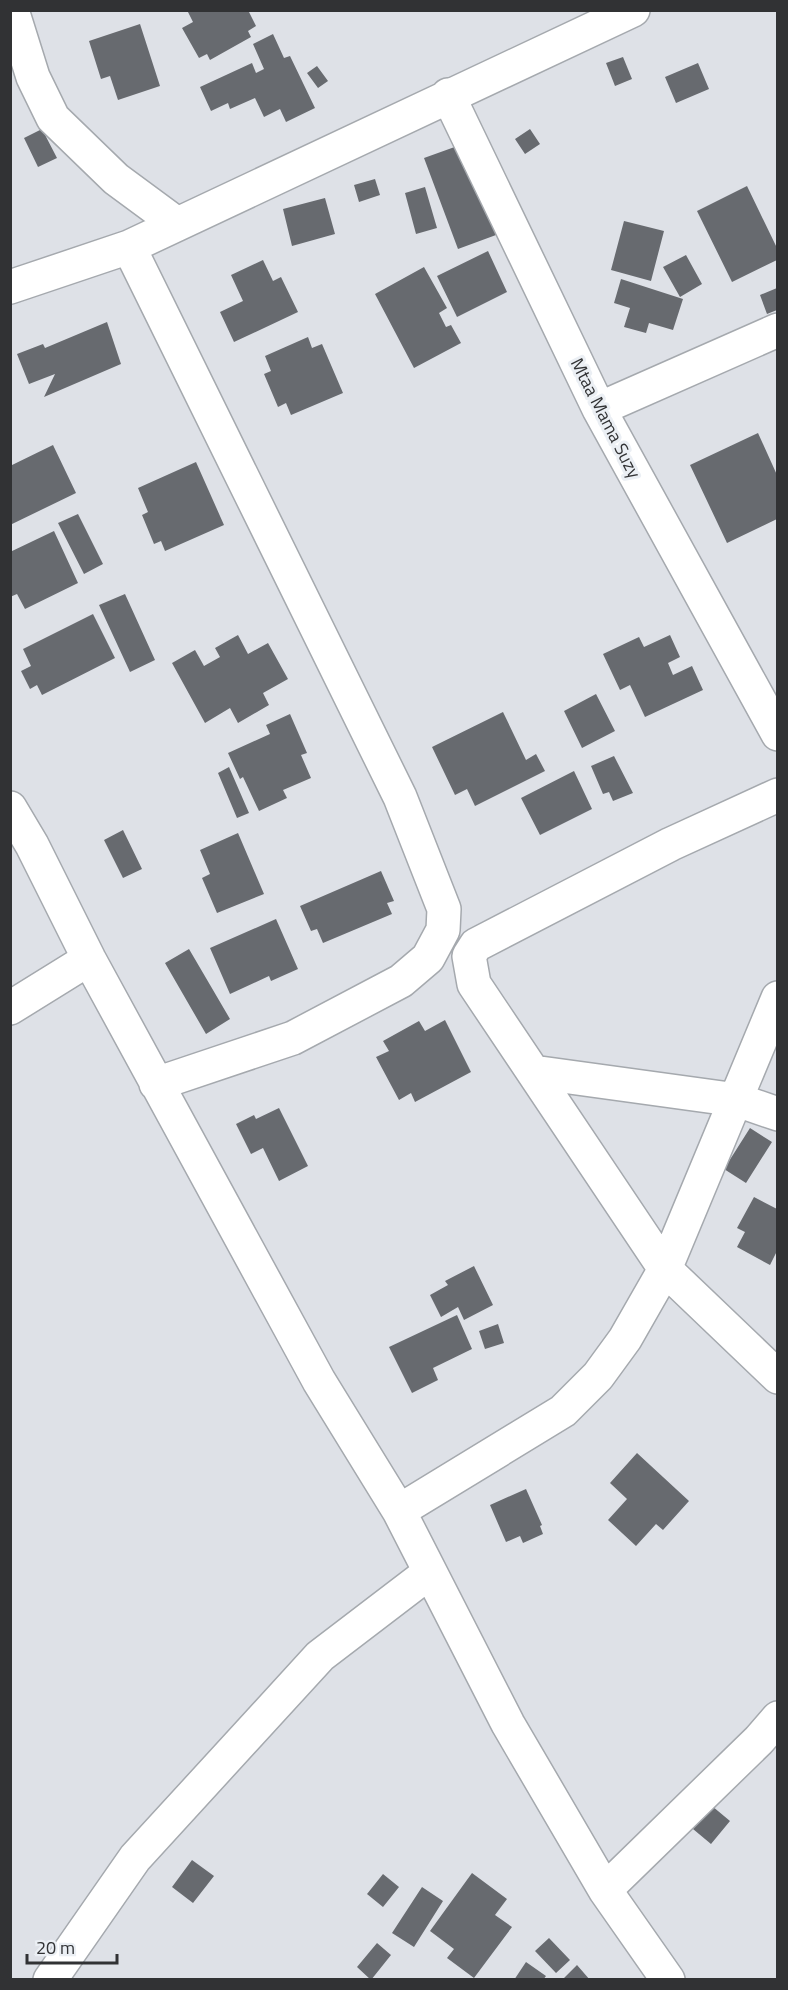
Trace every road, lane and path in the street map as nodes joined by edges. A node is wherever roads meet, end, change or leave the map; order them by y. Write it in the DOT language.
graph roads {
  1 [pos="12,10"];
  2 [pos="633,10"];
  3 [pos="448,95"];
  4 [pos="177,224"];
  5 [pos="129,247"];
  6 [pos="10,287"];
  7 [pos="777,330"];
  8 [pos="599,410"];
  9 [pos="777,734"];
  10 [pos="777,795"];
  11 [pos="10,808"];
  12 [pos="88,959"];
  13 [pos="777,998"];
  14 [pos="10,1008"];
  15 [pos="533,1071"];
  16 [pos="156,1084"];
  17 [pos="737,1100"];
  18 [pos="777,1114"];
  19 [pos="665,1269"];
  20 [pos="777,1377"];
  21 [pos="399,1511"];
  22 [pos="430,1572"];
  23 [pos="777,1718"];
  24 [pos="605,1890"];
  25 [pos="50,1980"];
  26 [pos="668,1980"];
  1 -- 4 [label="street"];
  2 -- 3 [label="street"];
  3 -- 4 [label="street"];
  3 -- 8 [label="street, Mtaa Mama Suzy"];
  4 -- 5 [label="street"];
  5 -- 6 [label="street"];
  5 -- 16 [label="street"];
  7 -- 8 [label="street"];
  8 -- 9 [label="street, Mtaa Mama Suzy"];
  10 -- 15 [label="street"];
  11 -- 12 [label="street"];
  12 -- 14 [label="street"];
  12 -- 16 [label="street"];
  13 -- 17 [label="street"];
  15 -- 17 [label="street"];
  15 -- 19 [label="street"];
  16 -- 21 [label="street"];
  17 -- 18 [label="street"];
  17 -- 19 [label="street"];
  19 -- 20 [label="street"];
  19 -- 21 [label="street"];
  21 -- 22 [label="street"];
  22 -- 24 [label="street"];
  22 -- 25 [label="street"];
  23 -- 24 [label="street"];
  24 -- 26 [label="street"];
}
